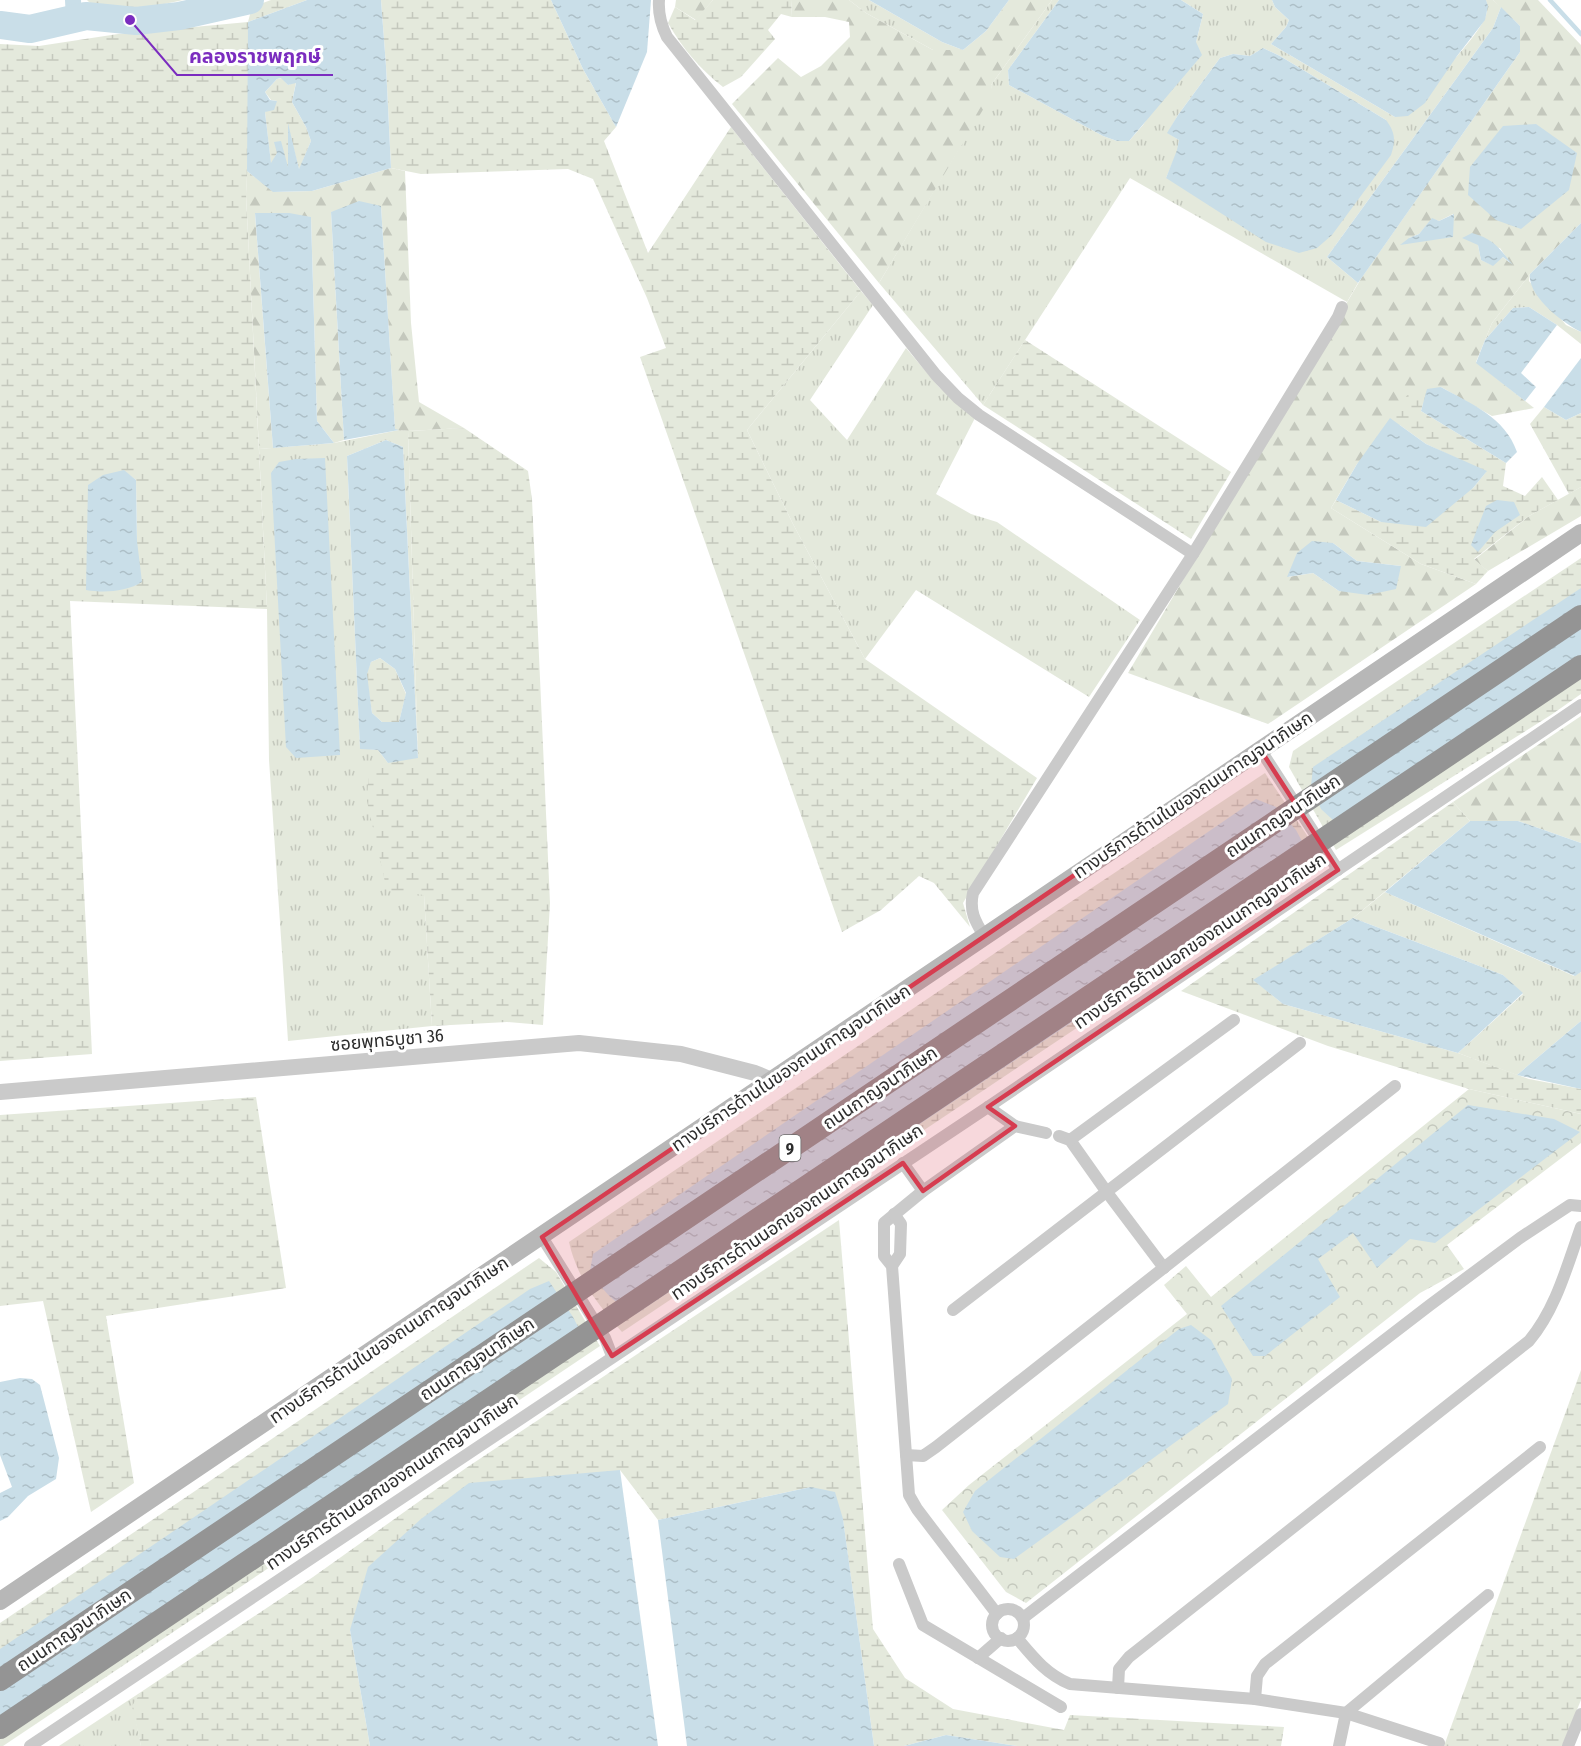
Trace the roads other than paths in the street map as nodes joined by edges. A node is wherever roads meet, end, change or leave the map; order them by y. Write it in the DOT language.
graph roads {
  1 [pos="659,0"];
  2 [pos="1342,307"];
  3 [pos="1581,533"];
  4 [pos="1193,554"];
  5 [pos="1581,616"];
  6 [pos="1581,666"];
  7 [pos="1581,705"];
  8 [pos="1260,749"];
  9 [pos="1338,870"];
  10 [pos="984,936"];
  11 [pos="1234,1020"];
  12 [pos="1300,1043"];
  13 [pos="774,1081"];
  14 [pos="1395,1086"];
  15 [pos="0,1092"];
  16 [pos="988,1107"];
  17 [pos="1015,1126"];
  18 [pos="1047,1132"];
  19 [pos="903,1163"];
  20 [pos="923,1191"];
  21 [pos="1106,1191"];
  22 [pos="1581,1206"];
  23 [pos="1581,1227"];
  24 [pos="542,1237"];
  25 [pos="1164,1268"];
  26 [pos="953,1310"];
  27 [pos="612,1356"];
  28 [pos="1540,1447"];
  29 [pos="906,1455"];
  30 [pos="899,1564"];
  31 [pos="1488,1595"];
  32 [pos="0,1601"];
  33 [pos="997,1614"];
  34 [pos="1023,1618"];
  35 [pos="1001,1638"];
  36 [pos="1017,1638"];
  37 [pos="978,1658"];
  38 [pos="0,1680"];
  39 [pos="1118,1688"];
  40 [pos="1255,1699"];
  41 [pos="1061,1707"];
  42 [pos="1346,1713"];
  43 [pos="1581,1714"];
  44 [pos="0,1728"];
  45 [pos="1439,1743"];
  46 [pos="30,1746"];
  47 [pos="1339,1746"];
  48 [pos="1568,1746"];
  1 -- 4 [label="street"];
  2 -- 4 [label="street"];
  3 -- 8 [label="main road, ทางบริการด้านในของถนนกาญจนาภิเษก"];
  4 -- 10 [label="street"];
  5 -- 38 [label="highway, ถนนกาญจนาภิเษก / 9, bridge"];
  6 -- 44 [label="highway, 9, bridge"];
  7 -- 9 [label="street, ทางบริการด้านนอกของถนนกาญจนาภิเษก"];
  8 -- 9 [label="street"];
  8 -- 10 [label="main road, ทางบริการด้านในของถนนกาญจนาภิเษก"];
  9 -- 16 [label="street, ทางบริการด้านนอกของถนนกาญจนาภิเษก"];
  10 -- 13 [label="main road, ทางบริการด้านในของถนนกาญจนาภิเษก"];
  11 -- 21 [label="street"];
  12 -- 21 [label="street"];
  13 -- 15 [label="street, ซอยพุทธบูชา 36"];
  13 -- 24 [label="main road, ทางบริการด้านในของถนนกาญจนาภิเษก"];
  14 -- 25 [label="street"];
  16 -- 17 [label="street"];
  16 -- 19 [label="street, ทางบริการด้านนอกของถนนกาญจนาภิเษก"];
  17 -- 18 [label="street"];
  17 -- 20 [label="street"];
  19 -- 20 [label="street"];
  19 -- 27 [label="street, ทางบริการด้านนอกของถนนกาญจนาภิเษก"];
  20 -- 29 [label="street"];
  21 -- 25 [label="street"];
  21 -- 26 [label="street"];
  22 -- 34 [label="street"];
  23 -- 39 [label="street"];
  24 -- 27 [label="street"];
  24 -- 32 [label="main road, ทางบริการด้านในของถนนกาญจนาภิเษก"];
  25 -- 29 [label="street"];
  27 -- 46 [label="street, ทางบริการด้านนอกของถนนกาญจนาภิเษก"];
  28 -- 40 [label="street"];
  29 -- 33 [label="street"];
  30 -- 37 [label="street"];
  31 -- 42 [label="street"];
  33 -- 34 [label="street"];
  33 -- 35 [label="street"];
  34 -- 36 [label="street"];
  35 -- 36 [label="street"];
  35 -- 37 [label="street"];
  36 -- 39 [label="street"];
  37 -- 41 [label="street"];
  39 -- 40 [label="street"];
  40 -- 42 [label="street"];
  42 -- 45 [label="street"];
  42 -- 47 [label="street"];
  43 -- 48 [label="street"];
}
